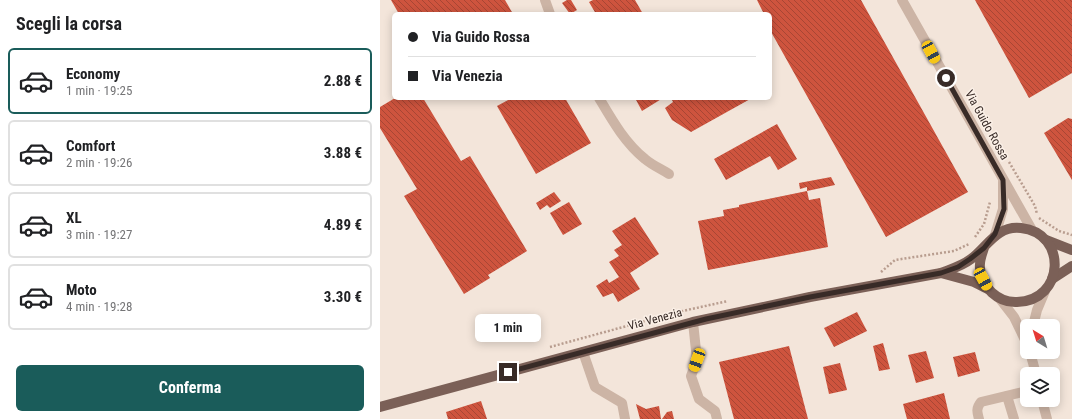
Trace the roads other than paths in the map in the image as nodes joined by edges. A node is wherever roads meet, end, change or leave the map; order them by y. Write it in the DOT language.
graph roads {
  1 [pos="545,0"];
  2 [pos="902,0"];
  3 [pos="549,12"];
  4 [pos="600,100"];
  5 [pos="669,174"];
  6 [pos="1003,180"];
  7 [pos="1032,230"];
  8 [pos="995,234"];
  9 [pos="1046,240"];
  10 [pos="984,248"];
  11 [pos="1072,250"];
  12 [pos="1072,266"];
  13 [pos="941,273"];
  14 [pos="1052,279"];
  15 [pos="988,289"];
  16 [pos="1044,292"];
  17 [pos="1000,298"];
  18 [pos="1035,319"];
  19 [pos="693,322"];
  20 [pos="1020,329"];
  21 [pos="583,352"];
  22 [pos="1020,393"];
  23 [pos="1007,396"];
  24 [pos="380,407"];
  25 [pos="1044,407"];
  26 [pos="625,419"];
  27 [pos="717,419"];
  28 [pos="979,419"];
  29 [pos="1014,419"];
  30 [pos="1047,419"];
  1 -- 3 [label="street"];
  2 -- 6 [label="street, Via Guido Rossa"];
  4 -- 5 [label="street"];
  6 -- 7 [label="street, Via Guido Rossa"];
  6 -- 8 [label="street, Via Guido Rossa"];
  7 -- 8 [label="main road"];
  7 -- 9 [label="main road"];
  8 -- 10 [label="main road, Via Venezia"];
  9 -- 11 [label="main road"];
  9 -- 14 [label="main road"];
  10 -- 13 [label="main road, Via Venezia"];
  10 -- 15 [label="main road, Via Venezia"];
  12 -- 14 [label="main road"];
  13 -- 15 [label="main road, Via Venezia"];
  13 -- 19 [label="main road, Via Venezia"];
  14 -- 16 [label="main road"];
  15 -- 17 [label="main road, Via Venezia"];
  16 -- 17 [label="main road, Via Venezia"];
  16 -- 18 [label="street"];
  17 -- 20 [label="street"];
  19 -- 21 [label="main road, Via Venezia"];
  19 -- 27 [label="street"];
  21 -- 24 [label="main road, Via Venezia"];
  21 -- 26 [label="street"];
  22 -- 23 [label="street"];
  23 -- 28 [label="street"];
  23 -- 29 [label="street"];
  25 -- 30 [label="street"];
}
